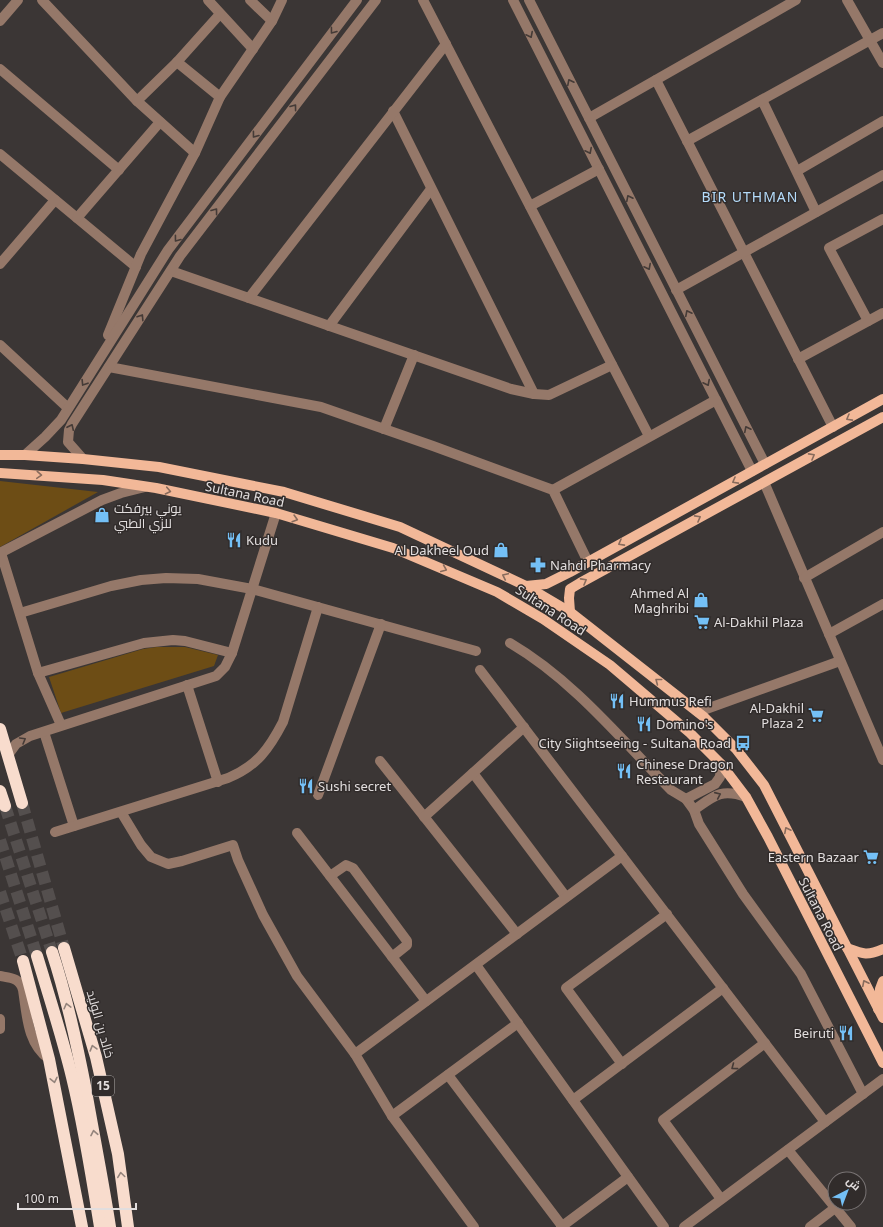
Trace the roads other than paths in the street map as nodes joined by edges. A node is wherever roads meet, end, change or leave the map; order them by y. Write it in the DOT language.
graph roads {
  1 [pos="18,0"];
  2 [pos="42,0"];
  3 [pos="208,0"];
  4 [pos="250,0"];
  5 [pos="282,0"];
  6 [pos="357,0"];
  7 [pos="376,0"];
  8 [pos="423,0"];
  9 [pos="513,0"];
  10 [pos="529,0"];
  11 [pos="796,0"];
  12 [pos="846,0"];
  13 [pos="220,14"];
  14 [pos="0,21"];
  15 [pos="272,21"];
  16 [pos="883,33"];
  17 [pos="870,40"];
  18 [pos="446,44"];
  19 [pos="253,49"];
  20 [pos="177,62"];
  21 [pos="883,63"];
  22 [pos="0,69"];
  23 [pos="656,80"];
  24 [pos="220,97"];
  25 [pos="762,100"];
  26 [pos="137,101"];
  27 [pos="393,111"];
  28 [pos="588,118"];
  29 [pos="883,121"];
  30 [pos="160,122"];
  31 [pos="687,141"];
  32 [pos="195,153"];
  33 [pos="0,154"];
  34 [pos="599,169"];
  35 [pos="119,170"];
  36 [pos="797,171"];
  37 [pos="883,175"];
  38 [pos="431,189"];
  39 [pos="55,200"];
  40 [pos="530,206"];
  41 [pos="816,212"];
  42 [pos="77,218"];
  43 [pos="883,219"];
  44 [pos="744,252"];
  45 [pos="0,264"];
  46 [pos="136,267"];
  47 [pos="171,271"];
  48 [pos="676,290"];
  49 [pos="249,298"];
  50 [pos="883,313"];
  51 [pos="868,321"];
  52 [pos="329,326"];
  53 [pos="0,345"];
  54 [pos="414,355"];
  55 [pos="798,359"];
  56 [pos="98,361"];
  57 [pos="612,365"];
  58 [pos="109,367"];
  59 [pos="534,394"];
  60 [pos="883,399"];
  61 [pos="716,400"];
  62 [pos="68,408"];
  63 [pos="883,417"];
  64 [pos="833,427"];
  65 [pos="384,429"];
  66 [pos="649,436"];
  67 [pos="0,455"];
  68 [pos="25,455"];
  69 [pos="83,460"];
  70 [pos="765,464"];
  71 [pos="752,471"];
  72 [pos="0,473"];
  73 [pos="764,482"];
  74 [pos="145,487"];
  75 [pos="553,490"];
  76 [pos="276,513"];
  77 [pos="883,532"];
  78 [pos="1,553"];
  79 [pos="588,562"];
  80 [pos="804,578"];
  81 [pos="526,586"];
  82 [pos="252,589"];
  83 [pos="883,604"];
  84 [pos="318,607"];
  85 [pos="570,612"];
  86 [pos="20,613"];
  87 [pos="381,624"];
  88 [pos="829,634"];
  89 [pos="510,643"];
  90 [pos="476,650"];
  91 [pos="232,653"];
  92 [pos="840,661"];
  93 [pos="480,670"];
  94 [pos="38,672"];
  95 [pos="188,685"];
  96 [pos="698,712"];
  97 [pos="61,726"];
  98 [pos="524,727"];
  99 [pos="0,729"];
  100 [pos="44,732"];
  101 [pos="8,755"];
  102 [pos="883,760"];
  103 [pos="380,761"];
  104 [pos="720,764"];
  105 [pos="473,773"];
  106 [pos="218,782"];
  107 [pos="0,791"];
  108 [pos="318,795"];
  109 [pos="746,797"];
  110 [pos="686,799"];
  111 [pos="22,803"];
  112 [pos="5,806"];
  113 [pos="694,810"];
  114 [pos="121,812"];
  115 [pos="424,817"];
  116 [pos="74,826"];
  117 [pos="55,832"];
  118 [pos="297,833"];
  119 [pos="622,856"];
  120 [pos="330,876"];
  121 [pos="566,897"];
  122 [pos="667,914"];
  123 [pos="517,934"];
  124 [pos="64,948"];
  125 [pos="847,948"];
  126 [pos="883,949"];
  127 [pos="52,952"];
  128 [pos="37,956"];
  129 [pos="392,957"];
  130 [pos="23,960"];
  131 [pos="476,964"];
  132 [pos="0,976"];
  133 [pos="883,981"];
  134 [pos="723,988"];
  135 [pos="426,1001"];
  136 [pos="881,1013"];
  137 [pos="0,1019"];
  138 [pos="518,1023"];
  139 [pos="0,1029"];
  140 [pos="765,1043"];
  141 [pos="355,1054"];
  142 [pos="49,1059"];
  143 [pos="883,1063"];
  144 [pos="622,1064"];
  145 [pos="448,1075"];
  146 [pos="883,1080"];
  147 [pos="863,1094"];
  148 [pos="573,1100"];
  149 [pos="392,1116"];
  150 [pos="826,1122"];
  151 [pos="788,1150"];
  152 [pos="628,1177"];
  153 [pos="827,1198"];
  154 [pos="721,1199"];
  155 [pos="831,1211"];
  156 [pos="838,1211"];
  157 [pos="82,1227"];
  158 [pos="100,1227"];
  159 [pos="110,1227"];
  160 [pos="128,1227"];
  161 [pos="474,1227"];
  162 [pos="561,1227"];
  163 [pos="664,1227"];
  164 [pos="684,1227"];
  165 [pos="810,1227"];
  166 [pos="851,1227"];
  1 -- 14 [label="street"];
  2 -- 26 [label="street"];
  3 -- 13 [label="street"];
  4 -- 15 [label="street"];
  5 -- 15 [label="street"];
  6 -- 56 [label="street, one-way"];
  47 -- 7 [label="street, one-way"];
  8 -- 18 [label="street"];
  9 -- 34 [label="street, one-way"];
  28 -- 10 [label="street, one-way"];
  11 -- 23 [label="street"];
  12 -- 17 [label="street"];
  13 -- 19 [label="street"];
  13 -- 20 [label="street"];
  15 -- 19 [label="street"];
  16 -- 17 [label="street"];
  17 -- 21 [label="street"];
  17 -- 25 [label="street"];
  18 -- 27 [label="street"];
  18 -- 40 [label="street"];
  19 -- 24 [label="street"];
  20 -- 24 [label="street"];
  20 -- 26 [label="street"];
  22 -- 35 [label="street"];
  23 -- 28 [label="street"];
  23 -- 31 [label="street"];
  24 -- 32 [label="street"];
  25 -- 31 [label="street"];
  25 -- 36 [label="street"];
  26 -- 30 [label="street"];
  27 -- 38 [label="street"];
  27 -- 49 [label="street"];
  48 -- 28 [label="street, one-way"];
  29 -- 36 [label="street"];
  30 -- 32 [label="street"];
  30 -- 35 [label="street"];
  31 -- 44 [label="street"];
  32 -- 46 [label="street"];
  33 -- 39 [label="street"];
  34 -- 40 [label="street"];
  34 -- 61 [label="street, one-way"];
  35 -- 42 [label="street"];
  36 -- 41 [label="street"];
  37 -- 41 [label="street"];
  38 -- 52 [label="street"];
  38 -- 59 [label="street"];
  39 -- 42 [label="street"];
  39 -- 45 [label="street"];
  40 -- 57 [label="street"];
  41 -- 44 [label="street"];
  42 -- 46 [label="street"];
  43 -- 51 [label="street"];
  44 -- 48 [label="street"];
  44 -- 55 [label="street"];
  46 -- 56 [label="street"];
  47 -- 49 [label="street"];
  58 -- 47 [label="street, one-way"];
  70 -- 48 [label="street, one-way"];
  49 -- 52 [label="street"];
  50 -- 51 [label="street"];
  51 -- 55 [label="street"];
  52 -- 54 [label="street"];
  53 -- 62 [label="street"];
  54 -- 59 [label="street"];
  54 -- 65 [label="street"];
  55 -- 64 [label="street"];
  56 -- 62 [label="street, one-way"];
  57 -- 59 [label="street"];
  57 -- 66 [label="street"];
  58 -- 65 [label="street"];
  69 -- 58 [label="street, one-way"];
  60 -- 64 [label="main road, one-way"];
  61 -- 66 [label="street"];
  61 -- 71 [label="street"];
  62 -- 68 [label="street"];
  73 -- 63 [label="main road, one-way"];
  64 -- 70 [label="main road"];
  65 -- 75 [label="street"];
  66 -- 75 [label="street"];
  67 -- 68 [label="main road, Sultana Road"];
  68 -- 69 [label="main road, Sultana Road"];
  81 -- 69 [label="main road, Sultana Road, one-way"];
  70 -- 71 [label="main road"];
  71 -- 79 [label="main road, one-way"];
  72 -- 74 [label="main road, Sultana Road, one-way"];
  73 -- 80 [label="street"];
  85 -- 73 [label="main road, one-way"];
  74 -- 76 [label="main road, Sultana Road, one-way"];
  74 -- 78 [label="street"];
  75 -- 79 [label="street"];
  76 -- 82 [label="street"];
  76 -- 104 [label="main road, Sultana Road, one-way"];
  77 -- 80 [label="street"];
  78 -- 86 [label="street"];
  79 -- 81 [label="main road"];
  80 -- 88 [label="street"];
  81 -- 85 [label="main road, Sultana Road"];
  82 -- 84 [label="street"];
  82 -- 86 [label="street"];
  82 -- 91 [label="street"];
  83 -- 88 [label="street"];
  84 -- 87 [label="street"];
  84 -- 106 [label="street"];
  96 -- 85 [label="main road, Sultana Road, one-way"];
  86 -- 94 [label="street"];
  87 -- 90 [label="street"];
  87 -- 108 [label="street"];
  88 -- 92 [label="street"];
  89 -- 110 [label="street"];
  91 -- 94 [label="street"];
  91 -- 95 [label="street"];
  92 -- 96 [label="street"];
  92 -- 102 [label="street"];
  93 -- 98 [label="street"];
  94 -- 97 [label="street"];
  95 -- 97 [label="street"];
  95 -- 106 [label="street"];
  125 -- 96 [label="main road, Sultana Road, one-way"];
  97 -- 100 [label="street"];
  98 -- 105 [label="street"];
  98 -- 119 [label="street"];
  99 -- 101 [label="highway"];
  101 -- 100 [label="street, one-way"];
  100 -- 116 [label="street"];
  101 -- 111 [label="highway"];
  103 -- 115 [label="street"];
  104 -- 109 [label="main road, Sultana Road"];
  104 -- 110 [label="street"];
  105 -- 115 [label="street"];
  105 -- 121 [label="street"];
  106 -- 114 [label="street"];
  107 -- 112 [label="highway"];
  113 -- 109 [label="street, one-way"];
  109 -- 143 [label="main road, Sultana Road"];
  110 -- 113 [label="street"];
  113 -- 147 [label="street"];
  114 -- 116 [label="street"];
  114 -- 141 [label="street"];
  115 -- 123 [label="street"];
  116 -- 117 [label="street"];
  118 -- 120 [label="street"];
  119 -- 121 [label="street"];
  119 -- 122 [label="street"];
  120 -- 129 [label="street"];
  120 -- 129 [label="street"];
  121 -- 123 [label="street"];
  122 -- 134 [label="street"];
  122 -- 144 [label="street"];
  123 -- 131 [label="street"];
  160 -- 124 [label="highway, خالد بن الوليد / 15, one-way"];
  125 -- 126 [label="main road"];
  136 -- 125 [label="main road, Sultana Road, one-way"];
  159 -- 127 [label="highway, one-way"];
  128 -- 158 [label="highway"];
  129 -- 135 [label="street"];
  130 -- 142 [label="highway"];
  131 -- 135 [label="street"];
  131 -- 138 [label="street"];
  132 -- 142 [label="street"];
  133 -- 136 [label="main road"];
  134 -- 140 [label="street"];
  134 -- 144 [label="street"];
  135 -- 141 [label="street"];
  137 -- 139 [label="street"];
  138 -- 145 [label="street"];
  138 -- 148 [label="street"];
  140 -- 150 [label="street"];
  140 -- 154 [label="street, one-way"];
  141 -- 149 [label="street"];
  142 -- 157 [label="highway, one-way"];
  144 -- 148 [label="street"];
  145 -- 149 [label="street"];
  145 -- 162 [label="street"];
  146 -- 147 [label="street"];
  147 -- 150 [label="street"];
  148 -- 152 [label="street"];
  149 -- 161 [label="street"];
  150 -- 151 [label="street"];
  151 -- 153 [label="street"];
  151 -- 154 [label="street"];
  152 -- 162 [label="street"];
  152 -- 163 [label="street"];
  154 -- 164 [label="street"];
  155 -- 165 [label="street"];
  156 -- 166 [label="street"];
}
